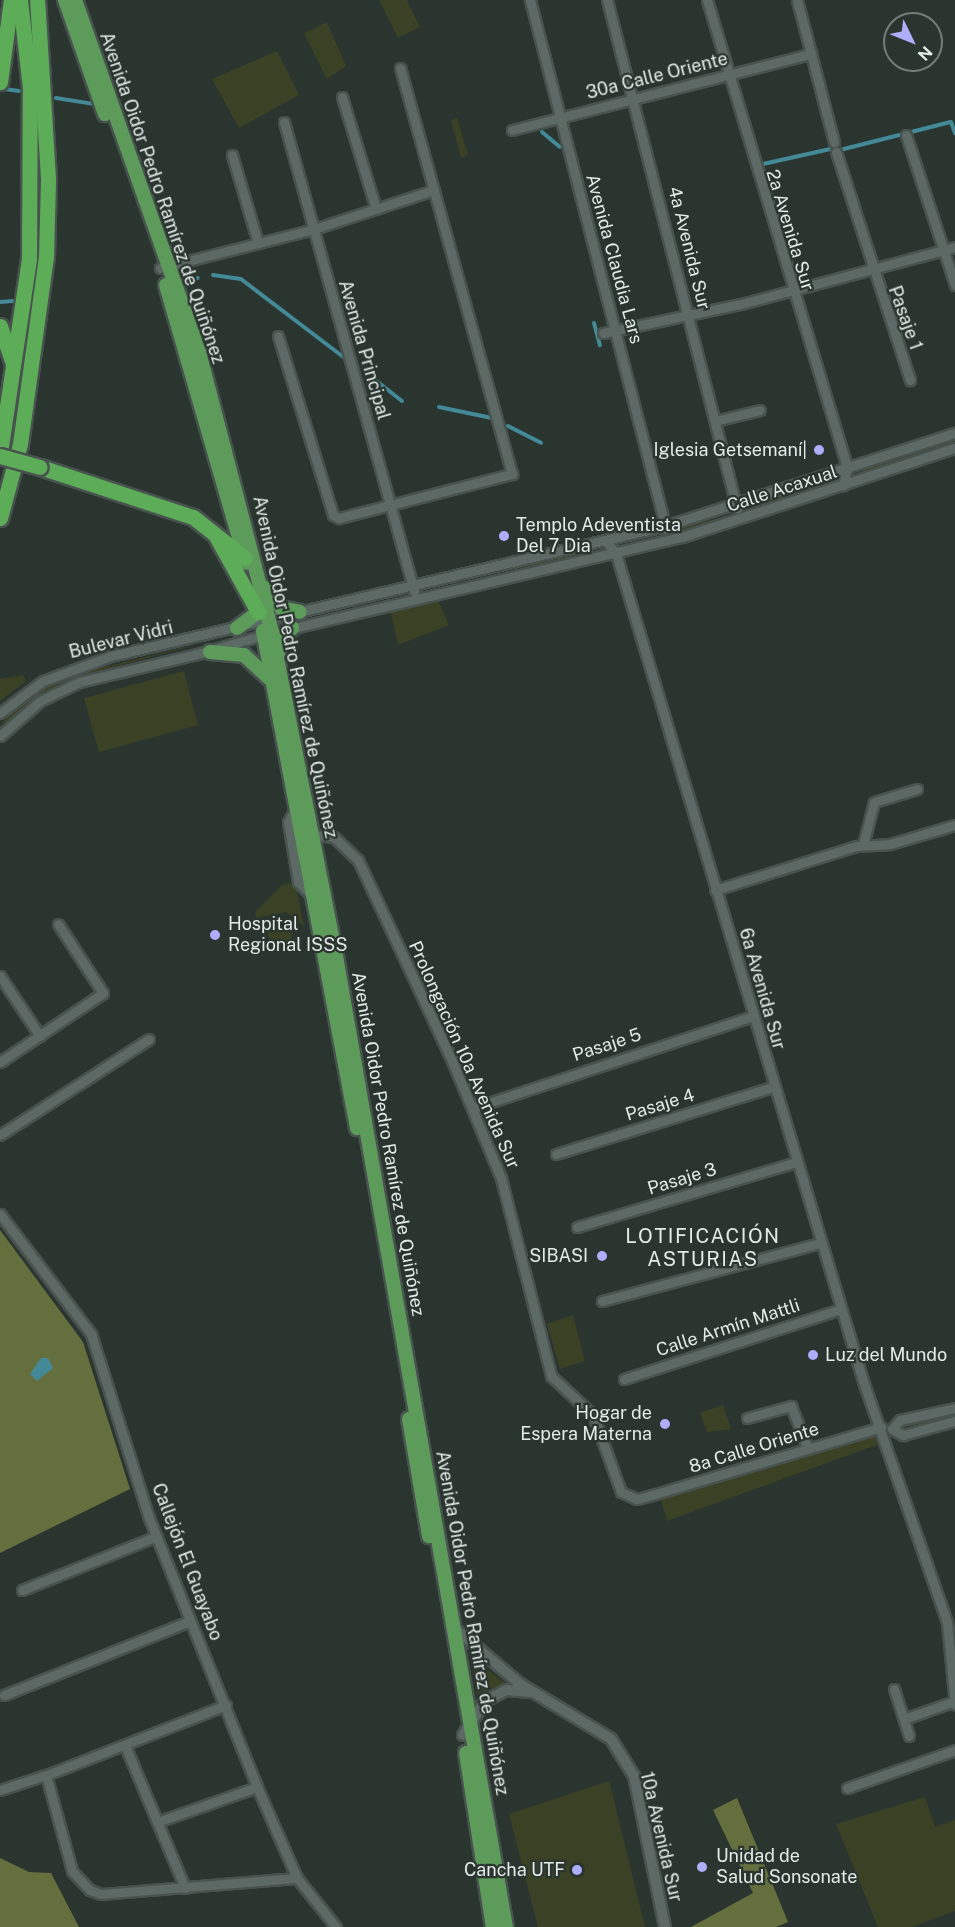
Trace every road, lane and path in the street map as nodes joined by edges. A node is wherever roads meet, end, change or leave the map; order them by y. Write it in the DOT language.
graph roads {
  1 [pos="11,0"];
  2 [pos="20,0"];
  3 [pos="37,0"];
  4 [pos="65,0"];
  5 [pos="75,0"];
  6 [pos="530,0"];
  7 [pos="607,0"];
  8 [pos="707,0"];
  9 [pos="797,0"];
  10 [pos="811,54"];
  11 [pos="400,68"];
  12 [pos="727,75"];
  13 [pos="0,82"];
  14 [pos="342,97"];
  15 [pos="634,99"];
  16 [pos="560,117"];
  17 [pos="284,122"];
  18 [pos="512,130"];
  19 [pos="906,135"];
  20 [pos="834,142"];
  21 [pos="836,153"];
  22 [pos="232,155"];
  23 [pos="434,190"];
  24 [pos="376,209"];
  25 [pos="314,229"];
  26 [pos="258,243"];
  27 [pos="955,247"];
  28 [pos="943,250"];
  29 [pos="164,267"];
  30 [pos="869,267"];
  31 [pos="955,285"];
  32 [pos="791,291"];
  33 [pos="689,313"];
  34 [pos="0,326"];
  35 [pos="616,330"];
  36 [pos="603,333"];
  37 [pos="278,336"];
  38 [pos="910,380"];
  39 [pos="760,410"];
  40 [pos="715,421"];
  41 [pos="6,427"];
  42 [pos="955,433"];
  43 [pos="955,448"];
  44 [pos="0,455"];
  45 [pos="847,467"];
  46 [pos="860,481"];
  47 [pos="843,486"];
  48 [pos="390,506"];
  49 [pos="736,506"];
  50 [pos="0,518"];
  51 [pos="740,520"];
  52 [pos="665,526"];
  53 [pos="211,528"];
  54 [pos="621,537"];
  55 [pos="606,541"];
  56 [pos="669,541"];
  57 [pos="616,554"];
  58 [pos="245,558"];
  59 [pos="259,580"];
  60 [pos="412,585"];
  61 [pos="416,599"];
  62 [pos="300,612"];
  63 [pos="265,624"];
  64 [pos="237,628"];
  65 [pos="292,628"];
  66 [pos="203,653"];
  67 [pos="278,662"];
  68 [pos="272,682"];
  69 [pos="0,713"];
  70 [pos="0,736"];
  71 [pos="917,789"];
  72 [pos="955,825"];
  73 [pos="314,835"];
  74 [pos="863,845"];
  75 [pos="715,890"];
  76 [pos="58,924"];
  77 [pos="0,976"];
  78 [pos="752,1016"];
  79 [pos="40,1036"];
  80 [pos="149,1039"];
  81 [pos="0,1062"];
  82 [pos="773,1087"];
  83 [pos="472,1108"];
  84 [pos="0,1135"];
  85 [pos="556,1154"];
  86 [pos="796,1162"];
  87 [pos="0,1214"];
  88 [pos="577,1227"];
  89 [pos="820,1243"];
  90 [pos="603,1301"];
  91 [pos="841,1309"];
  92 [pos="624,1379"];
  93 [pos="955,1408"];
  94 [pos="747,1418"];
  95 [pos="955,1421"];
  96 [pos="885,1430"];
  97 [pos="808,1449"];
  98 [pos="637,1499"];
  99 [pos="157,1536"];
  100 [pos="22,1590"];
  101 [pos="951,1620"];
  102 [pos="190,1621"];
  103 [pos="453,1627"];
  104 [pos="894,1689"];
  105 [pos="536,1692"];
  106 [pos="4,1695"];
  107 [pos="955,1703"];
  108 [pos="226,1705"];
  109 [pos="904,1719"];
  110 [pos="466,1729"];
  111 [pos="909,1736"];
  112 [pos="126,1748"];
  113 [pos="955,1750"];
  114 [pos="46,1775"];
  115 [pos="257,1787"];
  116 [pos="847,1788"];
  117 [pos="0,1790"];
  118 [pos="157,1822"];
  119 [pos="297,1878"];
  120 [pos="184,1888"];
  121 [pos="336,1927"];
  122 [pos="493,1927"];
  123 [pos="506,1927"];
  124 [pos="665,1927"];
  1 -- 13 [label="highway"];
  2 -- 41 [label="highway"];
  3 -- 50 [label="highway"];
  4 -- 29 [label="main road"];
  5 -- 29 [label="main road, Avenida Oidor Pedro Ramírez de Quiñónez"];
  6 -- 16 [label="street, Avenida Claudia Lars"];
  7 -- 15 [label="street, 4a Avenida Sur"];
  8 -- 12 [label="street, 2a Avenida Sur"];
  9 -- 10 [label="street"];
  10 -- 12 [label="street, 30a Calle Oriente"];
  10 -- 20 [label="street"];
  11 -- 23 [label="street"];
  12 -- 15 [label="street, 30a Calle Oriente"];
  12 -- 32 [label="street, 2a Avenida Sur"];
  14 -- 24 [label="street"];
  15 -- 16 [label="street, 30a Calle Oriente"];
  15 -- 33 [label="street, 4a Avenida Sur"];
  16 -- 18 [label="street, 30a Calle Oriente"];
  16 -- 35 [label="street, Avenida Claudia Lars"];
  17 -- 25 [label="street, Avenida Principal"];
  19 -- 28 [label="street"];
  21 -- 30 [label="street, Pasaje 1"];
  22 -- 26 [label="street"];
  23 -- 24 [label="street"];
  23 -- 48 [label="street"];
  24 -- 25 [label="street"];
  25 -- 26 [label="street"];
  25 -- 48 [label="street, Avenida Principal"];
  26 -- 29 [label="street"];
  27 -- 28 [label="street"];
  28 -- 30 [label="street"];
  28 -- 31 [label="street"];
  29 -- 58 [label="main road"];
  29 -- 59 [label="main road, Avenida Oidor Pedro Ramírez de Quiñónez"];
  30 -- 32 [label="street"];
  30 -- 38 [label="street, Pasaje 1"];
  32 -- 33 [label="street"];
  32 -- 45 [label="street, 2a Avenida Sur"];
  33 -- 35 [label="street"];
  33 -- 40 [label="street, 4a Avenida Sur"];
  34 -- 41 [label="highway"];
  35 -- 36 [label="street"];
  35 -- 52 [label="street, Avenida Claudia Lars"];
  37 -- 48 [label="street"];
  39 -- 40 [label="street"];
  40 -- 49 [label="street, 4a Avenida Sur"];
  41 -- 44 [label="highway"];
  42 -- 45 [label="street, Calle Acaxual"];
  43 -- 46 [label="street, Calle Acaxual"];
  44 -- 53 [label="highway, bridge"];
  45 -- 46 [label="street"];
  45 -- 47 [label="street"];
  45 -- 49 [label="street, Calle Acaxual"];
  46 -- 47 [label="street, Calle Acaxual"];
  47 -- 51 [label="street, Calle Acaxual"];
  48 -- 60 [label="street, Avenida Principal"];
  49 -- 51 [label="street, 4a Avenida Sur"];
  49 -- 52 [label="street, Calle Acaxual"];
  51 -- 56 [label="street, Calle Acaxual"];
  52 -- 54 [label="street, Calle Acaxual"];
  52 -- 56 [label="street, Avenida Claudia Lars"];
  53 -- 58 [label="highway"];
  53 -- 63 [label="highway"];
  54 -- 55 [label="street, Calle Acaxual"];
  54 -- 57 [label="street"];
  55 -- 57 [label="street"];
  55 -- 60 [label="street, Calle Acaxual"];
  56 -- 57 [label="street, Calle Acaxual"];
  57 -- 61 [label="street, Calle Acaxual"];
  57 -- 75 [label="street, 6a Avenida Sur"];
  58 -- 63 [label="main road"];
  59 -- 62 [label="main road"];
  59 -- 63 [label="main road, Avenida Oidor Pedro Ramírez de Quiñónez"];
  60 -- 61 [label="street"];
  60 -- 62 [label="street, Calle Acaxual"];
  61 -- 65 [label="street, Calle Acaxual"];
  62 -- 63 [label="street, Calle Acaxual"];
  63 -- 64 [label="main road"];
  63 -- 65 [label="street, Calle Acaxual"];
  63 -- 66 [label="street, Bulevar Vidri"];
  63 -- 67 [label="main road, Avenida Oidor Pedro Ramírez de Quiñónez"];
  63 -- 68 [label="main road, Avenida Oidor Pedro Ramírez de Quiñónez"];
  64 -- 69 [label="street, Bulevar Vidri"];
  65 -- 67 [label="main road"];
  66 -- 68 [label="main road"];
  66 -- 70 [label="street, Bulevar Vidri"];
  67 -- 73 [label="main road, Avenida Oidor Pedro Ramírez de Quiñónez"];
  68 -- 110 [label="main road, Avenida Oidor Pedro Ramírez de Quiñónez"];
  71 -- 74 [label="street"];
  72 -- 74 [label="street"];
  73 -- 83 [label="street, Prolongación 10a Avenida Sur"];
  73 -- 103 [label="main road, Avenida Oidor Pedro Ramírez de Quiñónez"];
  74 -- 75 [label="street"];
  75 -- 78 [label="street, 6a Avenida Sur"];
  76 -- 79 [label="street"];
  77 -- 79 [label="street"];
  78 -- 82 [label="street, 6a Avenida Sur"];
  78 -- 83 [label="street, Pasaje 5"];
  79 -- 81 [label="street"];
  80 -- 84 [label="street"];
  82 -- 85 [label="street, Pasaje 4"];
  82 -- 86 [label="street, 6a Avenida Sur"];
  83 -- 98 [label="street, Prolongación 10a Avenida Sur"];
  86 -- 88 [label="street, Pasaje 3"];
  86 -- 89 [label="street, 6a Avenida Sur"];
  87 -- 99 [label="street, Callejón El Guayabo"];
  89 -- 90 [label="street"];
  89 -- 91 [label="street, 6a Avenida Sur"];
  91 -- 92 [label="street, Calle Armín Mattli"];
  91 -- 96 [label="street, 6a Avenida Sur"];
  93 -- 96 [label="street, 8a Calle Oriente"];
  94 -- 97 [label="street"];
  95 -- 96 [label="street, 8a Calle Oriente"];
  96 -- 97 [label="street, 8a Calle Oriente"];
  96 -- 101 [label="street, 6a Avenida Sur"];
  97 -- 98 [label="street, 8a Calle Oriente"];
  99 -- 100 [label="street"];
  99 -- 102 [label="street, Callejón El Guayabo"];
  101 -- 107 [label="street, 6a Avenida Sur"];
  102 -- 106 [label="street"];
  102 -- 108 [label="street, Callejón El Guayabo"];
  103 -- 105 [label="street, 10a Avenida Sur"];
  103 -- 110 [label="main road, Avenida Oidor Pedro Ramírez de Quiñónez"];
  104 -- 109 [label="street"];
  105 -- 110 [label="street, 10a Avenida Sur"];
  105 -- 124 [label="street, 10a Avenida Sur"];
  107 -- 109 [label="street"];
  108 -- 112 [label="street"];
  108 -- 115 [label="street, Callejón El Guayabo"];
  109 -- 111 [label="street"];
  110 -- 122 [label="main road, Avenida Oidor Pedro Ramírez de Quiñónez"];
  110 -- 123 [label="main road, Avenida Oidor Pedro Ramírez de Quiñónez"];
  112 -- 114 [label="street"];
  112 -- 118 [label="street"];
  113 -- 116 [label="street"];
  114 -- 117 [label="street"];
  114 -- 120 [label="street"];
  115 -- 118 [label="street"];
  115 -- 119 [label="street, Callejón El Guayabo"];
  118 -- 120 [label="street"];
  119 -- 120 [label="street"];
  119 -- 121 [label="street, Callejón El Guayabo"];
}
